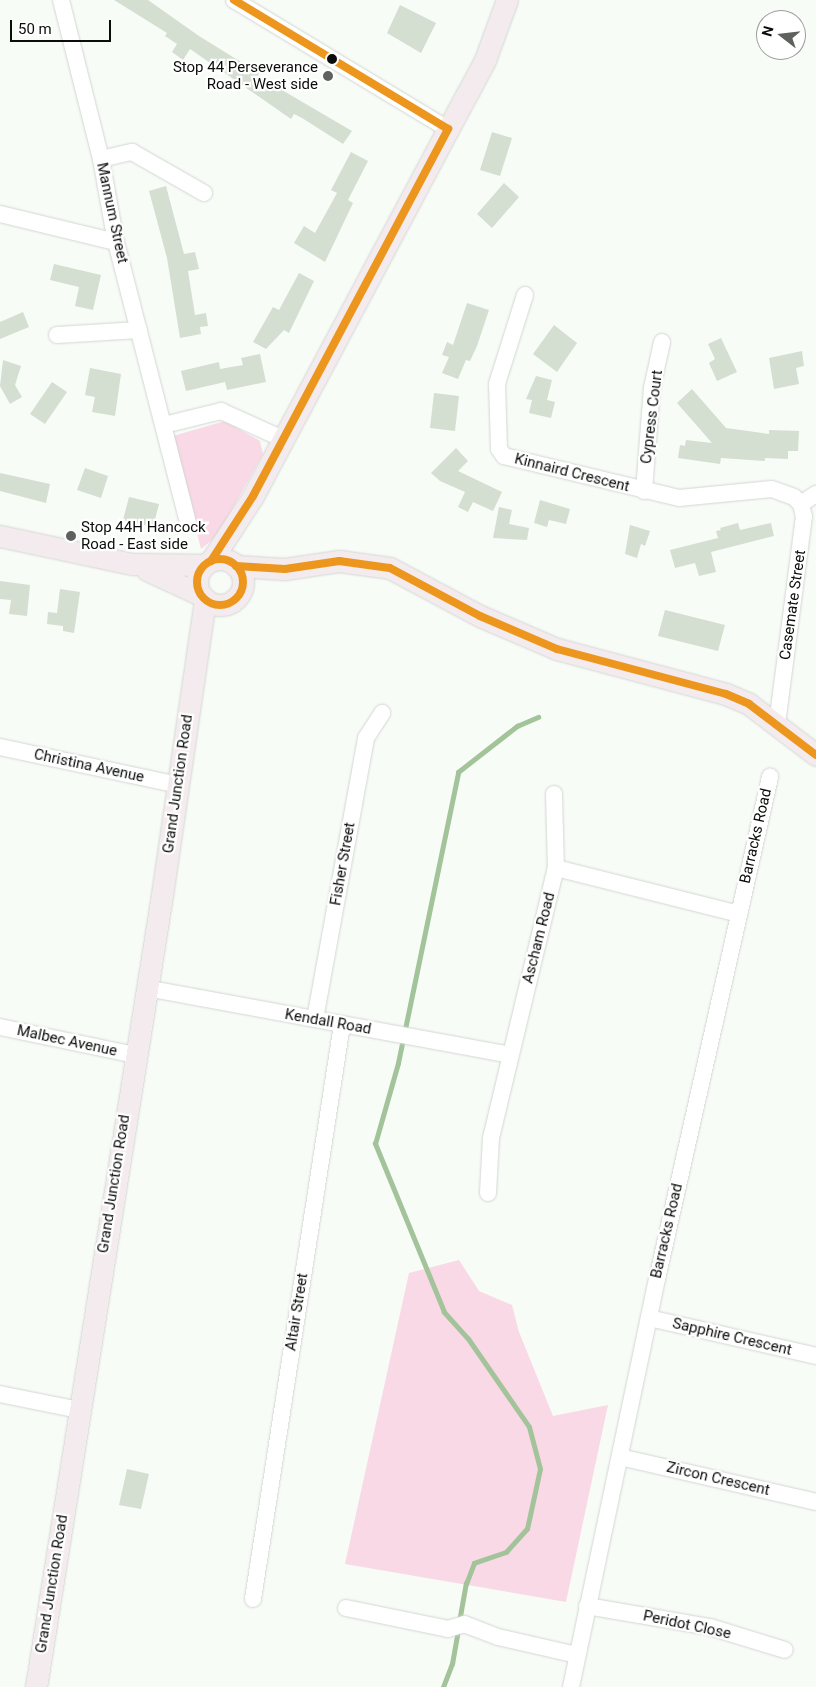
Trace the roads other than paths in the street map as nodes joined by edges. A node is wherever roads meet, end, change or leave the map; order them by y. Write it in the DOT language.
graph roads {
  1 [pos="61,0"];
  2 [pos="234,0"];
  3 [pos="507,0"];
  4 [pos="448,129"];
  5 [pos="100,159"];
  6 [pos="204,192"];
  7 [pos="0,214"];
  8 [pos="116,242"];
  9 [pos="525,295"];
  10 [pos="139,330"];
  11 [pos="57,335"];
  12 [pos="662,342"];
  13 [pos="164,425"];
  14 [pos="283,439"];
  15 [pos="644,491"];
  16 [pos="816,494"];
  17 [pos="252,496"];
  18 [pos="801,504"];
  19 [pos="188,522"];
  20 [pos="0,536"];
  21 [pos="208,563"];
  22 [pos="132,564"];
  23 [pos="235,565"];
  24 [pos="285,569"];
  25 [pos="203,597"];
  26 [pos="234,599"];
  27 [pos="193,680"];
  28 [pos="382,713"];
  29 [pos="777,724"];
  30 [pos="0,747"];
  31 [pos="815,751"];
  32 [pos="770,777"];
  33 [pos="179,785"];
  34 [pos="554,794"];
  35 [pos="556,868"];
  36 [pos="739,914"];
  37 [pos="146,988"];
  38 [pos="315,1020"];
  39 [pos="342,1025"];
  40 [pos="0,1027"];
  41 [pos="135,1055"];
  42 [pos="510,1055"];
  43 [pos="488,1193"];
  44 [pos="648,1318"];
  45 [pos="816,1356"];
  46 [pos="0,1394"];
  47 [pos="79,1410"];
  48 [pos="620,1457"];
  49 [pos="816,1502"];
  50 [pos="254,1599"];
  51 [pos="587,1606"];
  52 [pos="346,1608"];
  53 [pos="785,1650"];
  54 [pos="577,1655"];
  55 [pos="36,1687"];
  56 [pos="571,1687"];
  1 -- 5 [label="street, Mannum Street"];
  2 -- 4 [label="street"];
  3 -- 4 [label="main road"];
  4 -- 14 [label="main road"];
  5 -- 6 [label="street"];
  5 -- 8 [label="street, Mannum Street"];
  7 -- 8 [label="street"];
  8 -- 10 [label="street, Mannum Street"];
  9 -- 15 [label="street, Kinnaird Crescent"];
  10 -- 11 [label="street"];
  10 -- 13 [label="street, Mannum Street"];
  12 -- 15 [label="street, Cypress Court"];
  13 -- 14 [label="street"];
  13 -- 19 [label="street, Mannum Street"];
  14 -- 17 [label="main road"];
  15 -- 18 [label="street, Kinnaird Crescent"];
  16 -- 18 [label="street"];
  17 -- 21 [label="main road"];
  17 -- 23 [label="main road"];
  18 -- 29 [label="street, Casemate Street"];
  20 -- 22 [label="main road"];
  21 -- 22 [label="main road"];
  21 -- 23 [label="main road"];
  21 -- 25 [label="main road"];
  22 -- 25 [label="main road"];
  23 -- 24 [label="main road"];
  23 -- 26 [label="main road"];
  24 -- 26 [label="main road"];
  24 -- 29 [label="main road"];
  25 -- 26 [label="main road"];
  25 -- 27 [label="main road, Grand Junction Road"];
  26 -- 27 [label="main road, Grand Junction Road"];
  27 -- 33 [label="main road, Grand Junction Road"];
  28 -- 38 [label="street, Fisher Street"];
  29 -- 31 [label="main road"];
  30 -- 33 [label="street, Christina Avenue"];
  32 -- 36 [label="street, Barracks Road"];
  33 -- 37 [label="main road, Grand Junction Road"];
  34 -- 35 [label="street, Ascham Road"];
  35 -- 36 [label="street"];
  35 -- 42 [label="street, Ascham Road"];
  36 -- 44 [label="street, Barracks Road"];
  37 -- 38 [label="street, Kendall Road"];
  37 -- 41 [label="main road, Grand Junction Road"];
  38 -- 39 [label="street, Kendall Road"];
  39 -- 42 [label="street, Kendall Road"];
  39 -- 50 [label="street, Altair Street"];
  40 -- 41 [label="street, Malbec Avenue"];
  41 -- 47 [label="main road, Grand Junction Road"];
  42 -- 43 [label="street, Ascham Road"];
  44 -- 45 [label="street, Sapphire Crescent"];
  44 -- 48 [label="street, Barracks Road"];
  46 -- 47 [label="street"];
  47 -- 55 [label="main road, Grand Junction Road"];
  48 -- 49 [label="street, Zircon Crescent"];
  48 -- 51 [label="street, Barracks Road"];
  51 -- 53 [label="street, Peridot Close"];
  51 -- 54 [label="street, Barracks Road"];
  52 -- 54 [label="street"];
  54 -- 56 [label="street, Barracks Road"];
}
